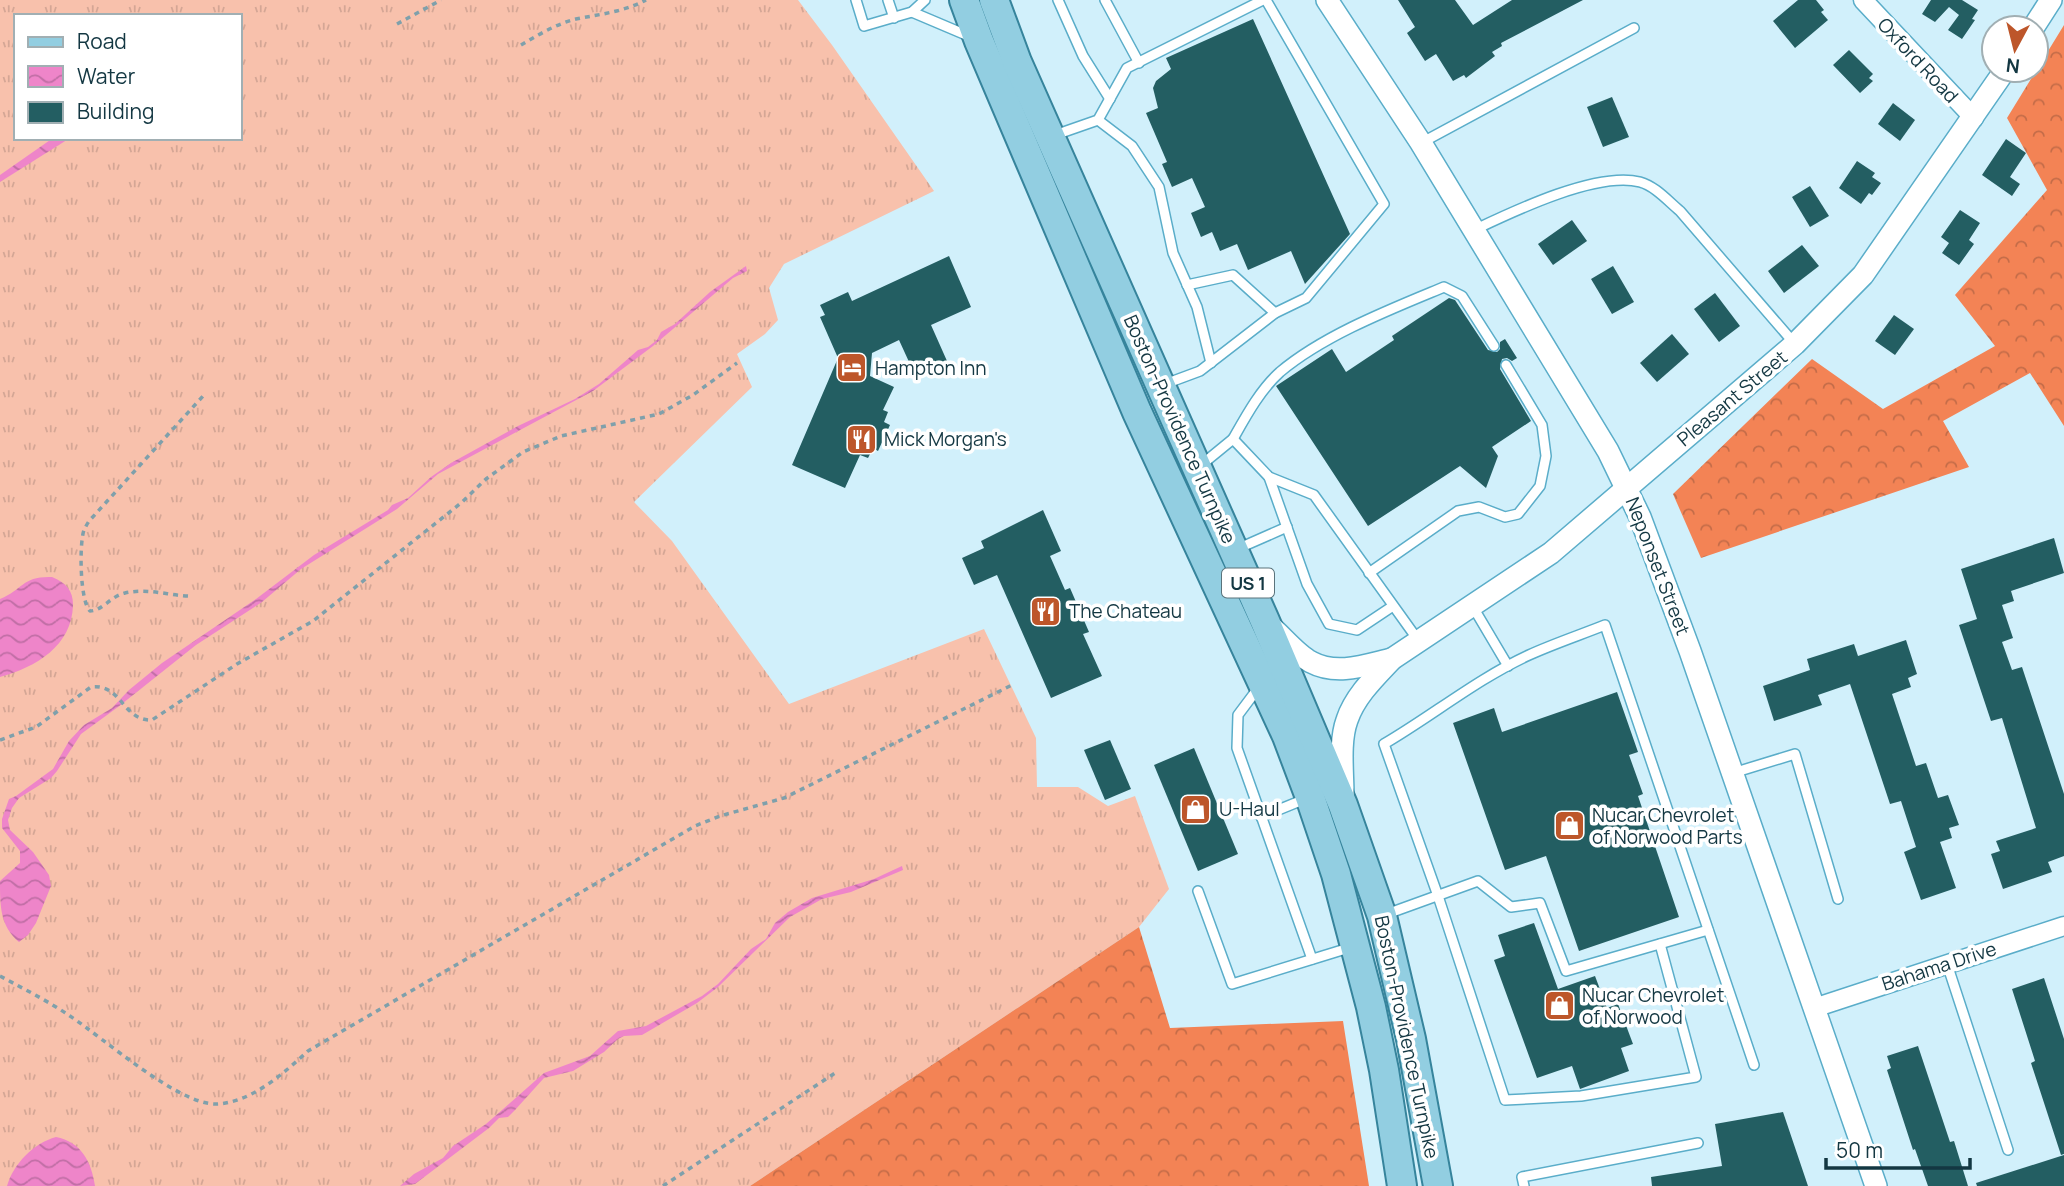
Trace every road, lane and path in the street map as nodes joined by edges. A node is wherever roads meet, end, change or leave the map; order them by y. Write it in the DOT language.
graph roads {
  1 [pos="441,0"];
  2 [pos="646,0"];
  3 [pos="856,0"];
  4 [pos="888,0"];
  5 [pos="925,0"];
  6 [pos="964,0"];
  7 [pos="994,0"];
  8 [pos="1058,0"];
  9 [pos="1105,0"];
  10 [pos="1264,0"];
  11 [pos="1327,0"];
  12 [pos="1863,0"];
  13 [pos="912,12"];
  14 [pos="894,18"];
  15 [pos="397,24"];
  16 [pos="1634,28"];
  17 [pos="979,41"];
  18 [pos="521,45"];
  19 [pos="1139,62"];
  20 [pos="1996,84"];
  21 [pos="1110,99"];
  22 [pos="1974,118"];
  23 [pos="1098,120"];
  24 [pos="1050,136"];
  25 [pos="1421,143"];
  26 [pos="1474,230"];
  27 [pos="1187,285"];
  28 [pos="1275,313"];
  29 [pos="1795,344"];
  30 [pos="1494,346"];
  31 [pos="737,363"];
  32 [pos="1212,363"];
  33 [pos="1506,365"];
  34 [pos="1160,385"];
  35 [pos="204,395"];
  36 [pos="1233,439"];
  37 [pos="1197,468"];
  38 [pos="1269,477"];
  39 [pos="1627,487"];
  40 [pos="1287,527"];
  41 [pos="1233,550"];
  42 [pos="1369,573"];
  43 [pos="188,596"];
  44 [pos="1393,606"];
  45 [pos="1473,607"];
  46 [pos="1265,621"];
  47 [pos="1419,642"];
  48 [pos="1392,659"];
  49 [pos="1508,666"];
  50 [pos="1262,683"];
  51 [pos="1012,685"];
  52 [pos="0,740"];
  53 [pos="1732,773"];
  54 [pos="1310,797"];
  55 [pos="1343,805"];
  56 [pos="1261,817"];
  57 [pos="1198,891"];
  58 [pos="1438,896"];
  59 [pos="1838,899"];
  60 [pos="1382,916"];
  61 [pos="2064,926"];
  62 [pos="1708,930"];
  63 [pos="1660,944"];
  64 [pos="1354,946"];
  65 [pos="1312,959"];
  66 [pos="1947,962"];
  67 [pos="0,976"];
  68 [pos="1814,1008"];
  69 [pos="1754,1065"];
  70 [pos="835,1073"];
  71 [pos="1698,1143"];
  72 [pos="2008,1150"];
  73 [pos="663,1186"];
  74 [pos="1402,1186"];
  75 [pos="1438,1186"];
  76 [pos="1524,1186"];
  77 [pos="1876,1186"];
  1 -- 15 [label="path"];
  2 -- 18 [label="path"];
  3 -- 14 [label="lane"];
  4 -- 14 [label="lane"];
  5 -- 13 [label="lane"];
  6 -- 17 [label="main road, Boston-Providence Turnpike / US 1"];
  7 -- 24 [label="main road, Boston-Providence Turnpike / US 1"];
  8 -- 21 [label="lane"];
  9 -- 19 [label="lane"];
  10 -- 19 [label="lane"];
  10 -- 28 [label="lane"];
  11 -- 25 [label="street, Neponset Street"];
  12 -- 22 [label="street, Oxford Road"];
  13 -- 14 [label="lane"];
  13 -- 17 [label="lane"];
  16 -- 25 [label="lane"];
  17 -- 50 [label="main road, Boston-Providence Turnpike / US 1"];
  19 -- 21 [label="lane"];
  20 -- 22 [label="street, Pleasant Street"];
  21 -- 23 [label="lane"];
  22 -- 29 [label="street, Pleasant Street"];
  23 -- 24 [label="lane"];
  23 -- 27 [label="lane"];
  24 -- 34 [label="main road, Boston-Providence Turnpike / US 1"];
  25 -- 26 [label="street, Neponset Street"];
  26 -- 29 [label="lane"];
  26 -- 39 [label="street, Neponset Street"];
  27 -- 28 [label="lane"];
  27 -- 32 [label="lane"];
  28 -- 32 [label="lane"];
  29 -- 39 [label="street, Pleasant Street"];
  30 -- 36 [label="lane"];
  31 -- 52 [label="path"];
  32 -- 34 [label="lane"];
  33 -- 42 [label="lane"];
  34 -- 37 [label="main road, Boston-Providence Turnpike / US 1"];
  35 -- 43 [label="path"];
  36 -- 37 [label="lane"];
  36 -- 38 [label="lane"];
  37 -- 41 [label="main road, Boston-Providence Turnpike / US 1"];
  38 -- 40 [label="lane"];
  38 -- 42 [label="lane"];
  39 -- 45 [label="street, Pleasant Street"];
  39 -- 53 [label="street, Neponset Street"];
  40 -- 41 [label="lane"];
  40 -- 44 [label="lane"];
  41 -- 46 [label="main road, Boston-Providence Turnpike / US 1"];
  42 -- 44 [label="lane"];
  44 -- 47 [label="lane"];
  45 -- 47 [label="street, Pleasant Street"];
  45 -- 49 [label="lane"];
  46 -- 48 [label="street, Pleasant Street"];
  46 -- 55 [label="main road, Boston-Providence Turnpike / US 1"];
  47 -- 48 [label="street, Pleasant Street"];
  48 -- 55 [label="street, Pleasant Street"];
  49 -- 58 [label="lane"];
  49 -- 62 [label="lane"];
  50 -- 54 [label="main road, Boston-Providence Turnpike / US 1"];
  50 -- 56 [label="lane"];
  51 -- 67 [label="path"];
  53 -- 59 [label="lane"];
  53 -- 68 [label="street, Neponset Street"];
  54 -- 56 [label="lane"];
  54 -- 64 [label="main road, Boston-Providence Turnpike / US 1"];
  55 -- 60 [label="main road, Boston-Providence Turnpike / US 1"];
  56 -- 65 [label="lane"];
  57 -- 65 [label="lane"];
  58 -- 60 [label="lane"];
  58 -- 63 [label="lane"];
  58 -- 63 [label="lane"];
  60 -- 75 [label="main road, Boston-Providence Turnpike / US 1"];
  61 -- 66 [label="street, Bahama Drive"];
  62 -- 63 [label="lane"];
  62 -- 69 [label="lane"];
  64 -- 65 [label="lane"];
  64 -- 74 [label="main road, Boston-Providence Turnpike / US 1"];
  66 -- 68 [label="street, Bahama Drive"];
  66 -- 72 [label="lane"];
  68 -- 77 [label="street, Neponset Street"];
  70 -- 73 [label="path"];
  71 -- 76 [label="lane"];
}
